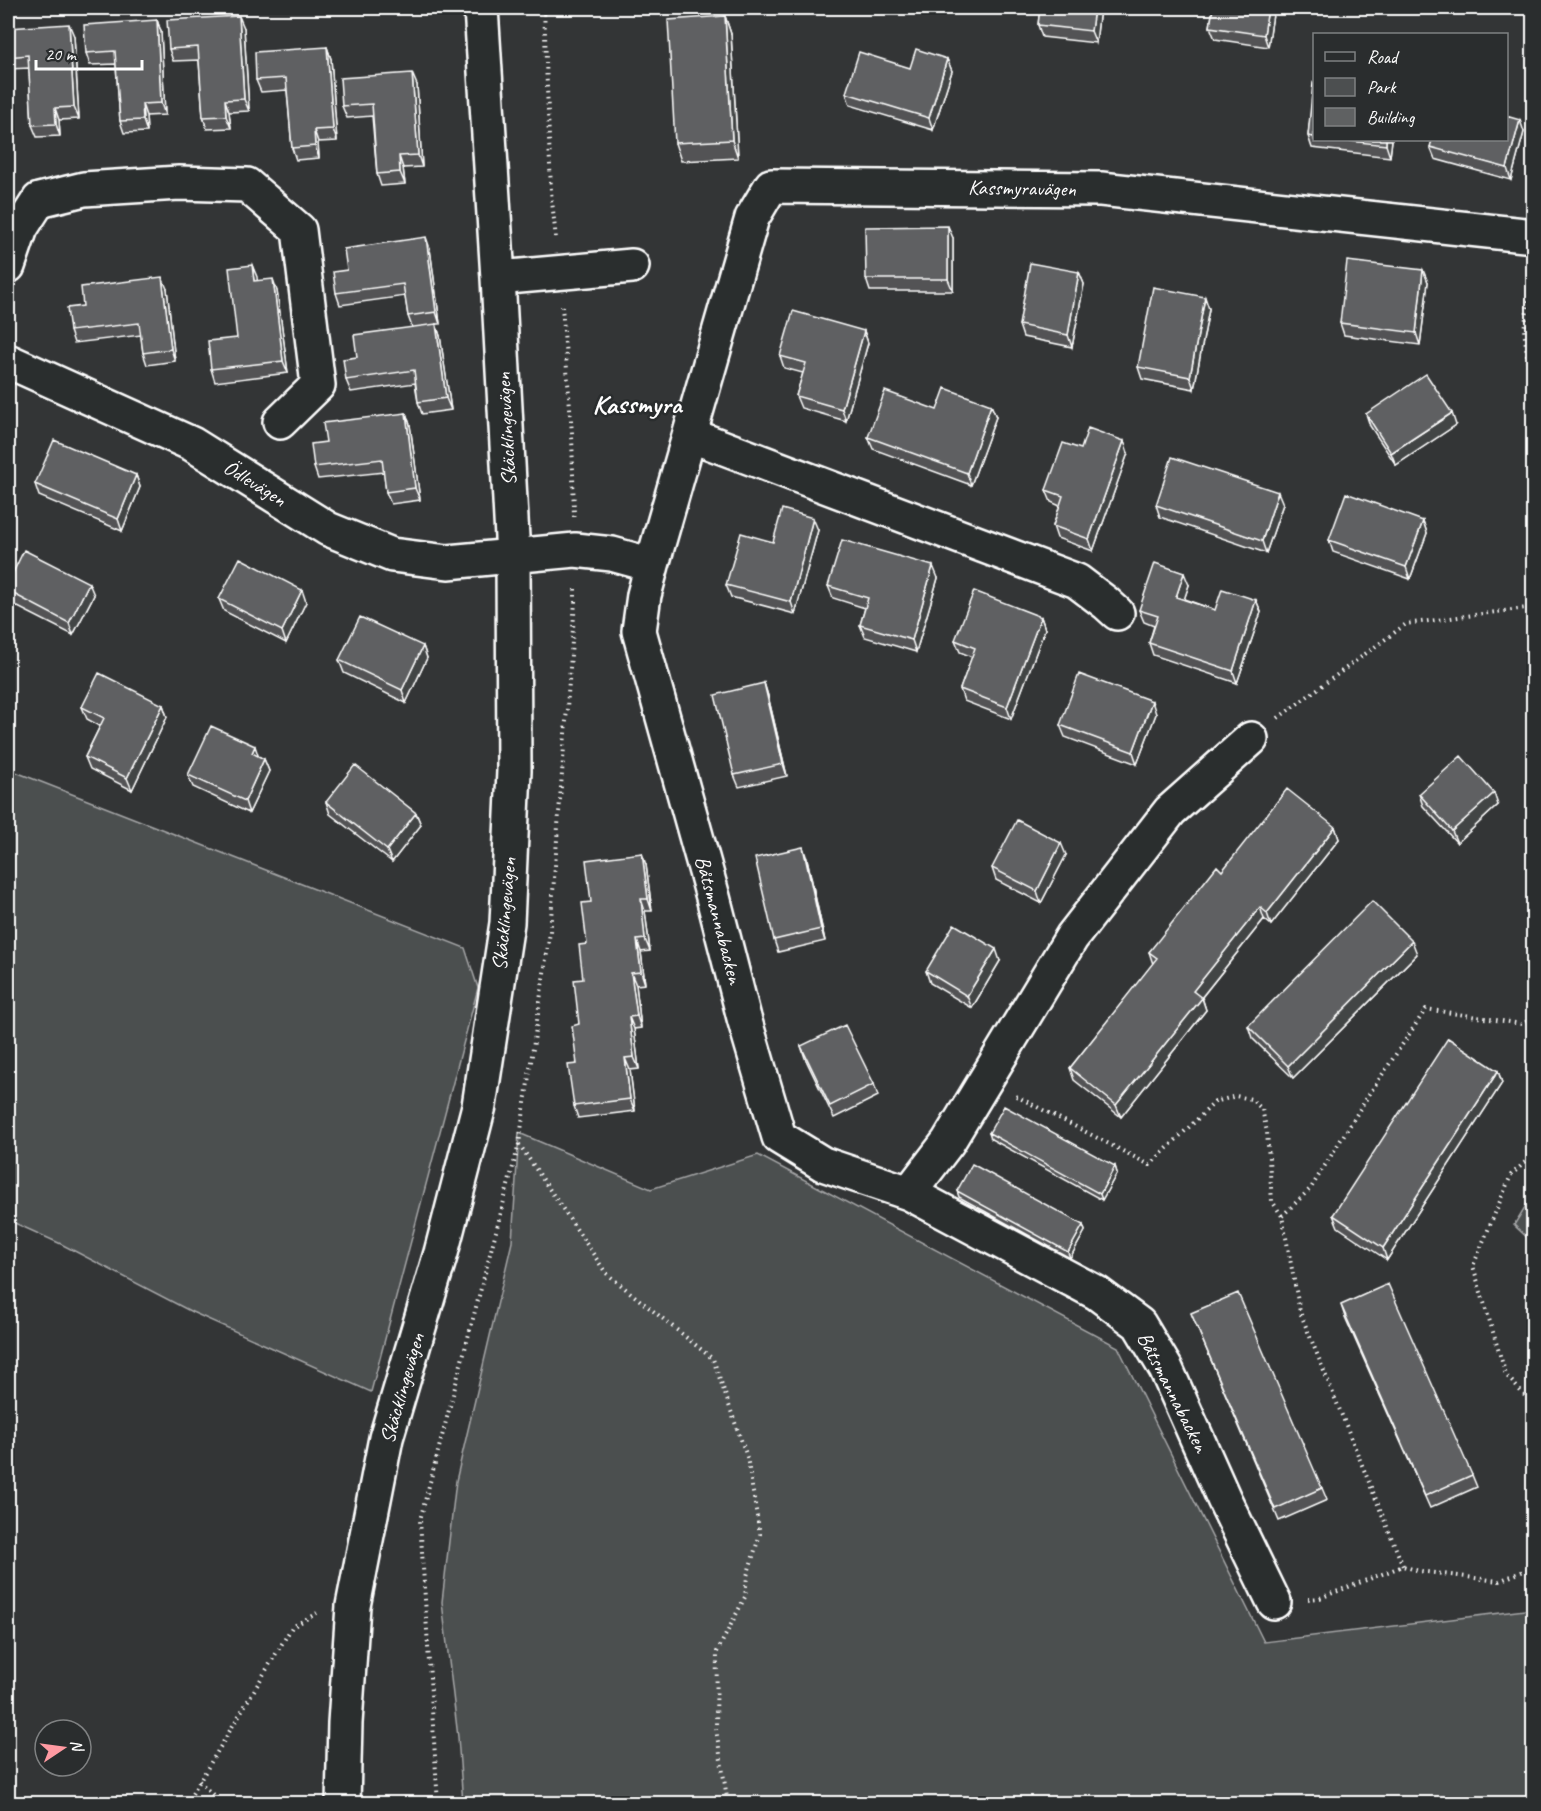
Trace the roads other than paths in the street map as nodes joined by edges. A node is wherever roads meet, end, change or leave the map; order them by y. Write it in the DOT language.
graph roads {
  1 [pos="481,8"];
  2 [pos="1533,236"];
  3 [pos="8,266"];
  4 [pos="632,266"];
  5 [pos="498,278"];
  6 [pos="8,361"];
  7 [pos="280,422"];
  8 [pos="690,435"];
  9 [pos="513,556"];
  10 [pos="652,565"];
  11 [pos="1116,613"];
  12 [pos="1251,739"];
  13 [pos="909,1193"];
  14 [pos="1274,1602"];
  15 [pos="343,1803"];
  1 -- 5 [label="street, Skäcklingevägen"];
  2 -- 8 [label="street, Kassmyravägen"];
  3 -- 7 [label="street"];
  4 -- 5 [label="street"];
  5 -- 9 [label="street, Skäcklingevägen"];
  6 -- 9 [label="street, Ödlevägen"];
  8 -- 10 [label="street, Kassmyravägen"];
  8 -- 11 [label="street"];
  9 -- 10 [label="street"];
  9 -- 15 [label="street, Skäcklingevägen"];
  10 -- 13 [label="street, Båtsmannabacken"];
  12 -- 13 [label="street"];
  13 -- 14 [label="street, Båtsmannabacken"];
}
